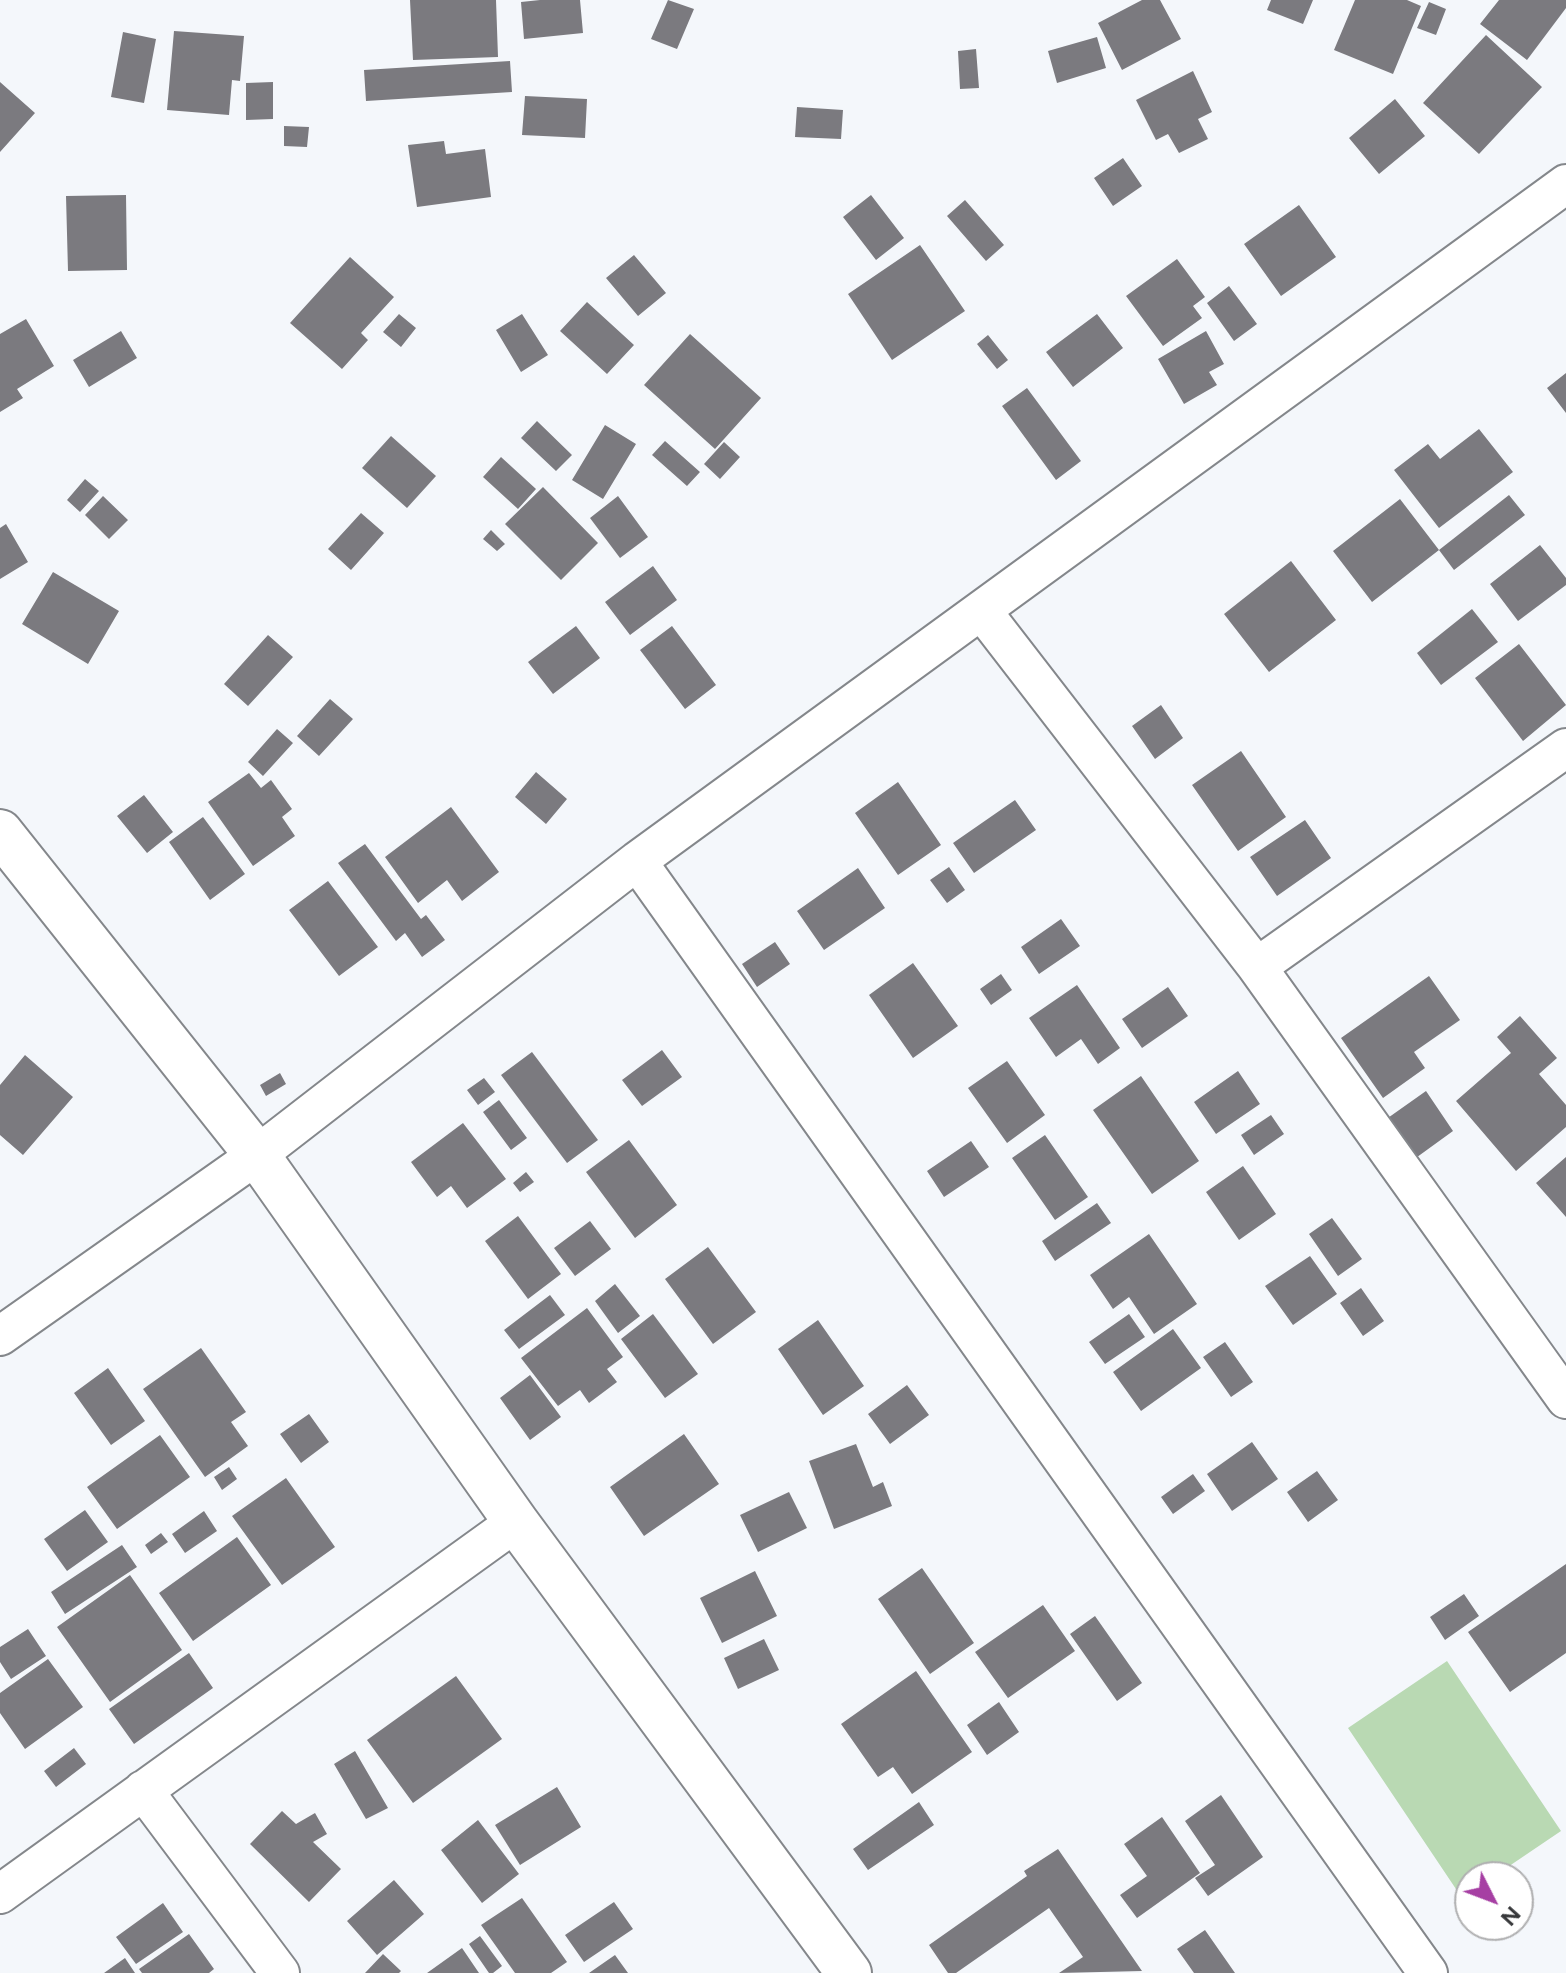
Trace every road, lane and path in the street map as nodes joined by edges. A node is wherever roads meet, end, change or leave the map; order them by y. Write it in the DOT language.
graph roads {
  1 [pos="1566,184"];
  2 [pos="982,611"];
  3 [pos="1566,748"];
  4 [pos="0,832"];
  5 [pos="637,861"];
  6 [pos="1257,967"];
  7 [pos="257,1155"];
  8 [pos="0,1336"];
  9 [pos="1566,1399"];
  10 [pos="516,1522"];
  11 [pos="143,1790"];
  12 [pos="0,1894"];
  13 [pos="280,1973"];
  14 [pos="849,1973"];
  15 [pos="1428,1973"];
  1 -- 2 [label="street"];
  2 -- 5 [label="street"];
  2 -- 6 [label="street"];
  3 -- 6 [label="street"];
  4 -- 7 [label="street"];
  5 -- 7 [label="street"];
  5 -- 15 [label="street"];
  6 -- 9 [label="street"];
  7 -- 8 [label="street"];
  7 -- 10 [label="street"];
  10 -- 11 [label="street"];
  10 -- 14 [label="street"];
  11 -- 12 [label="street"];
  11 -- 13 [label="street"];
}
